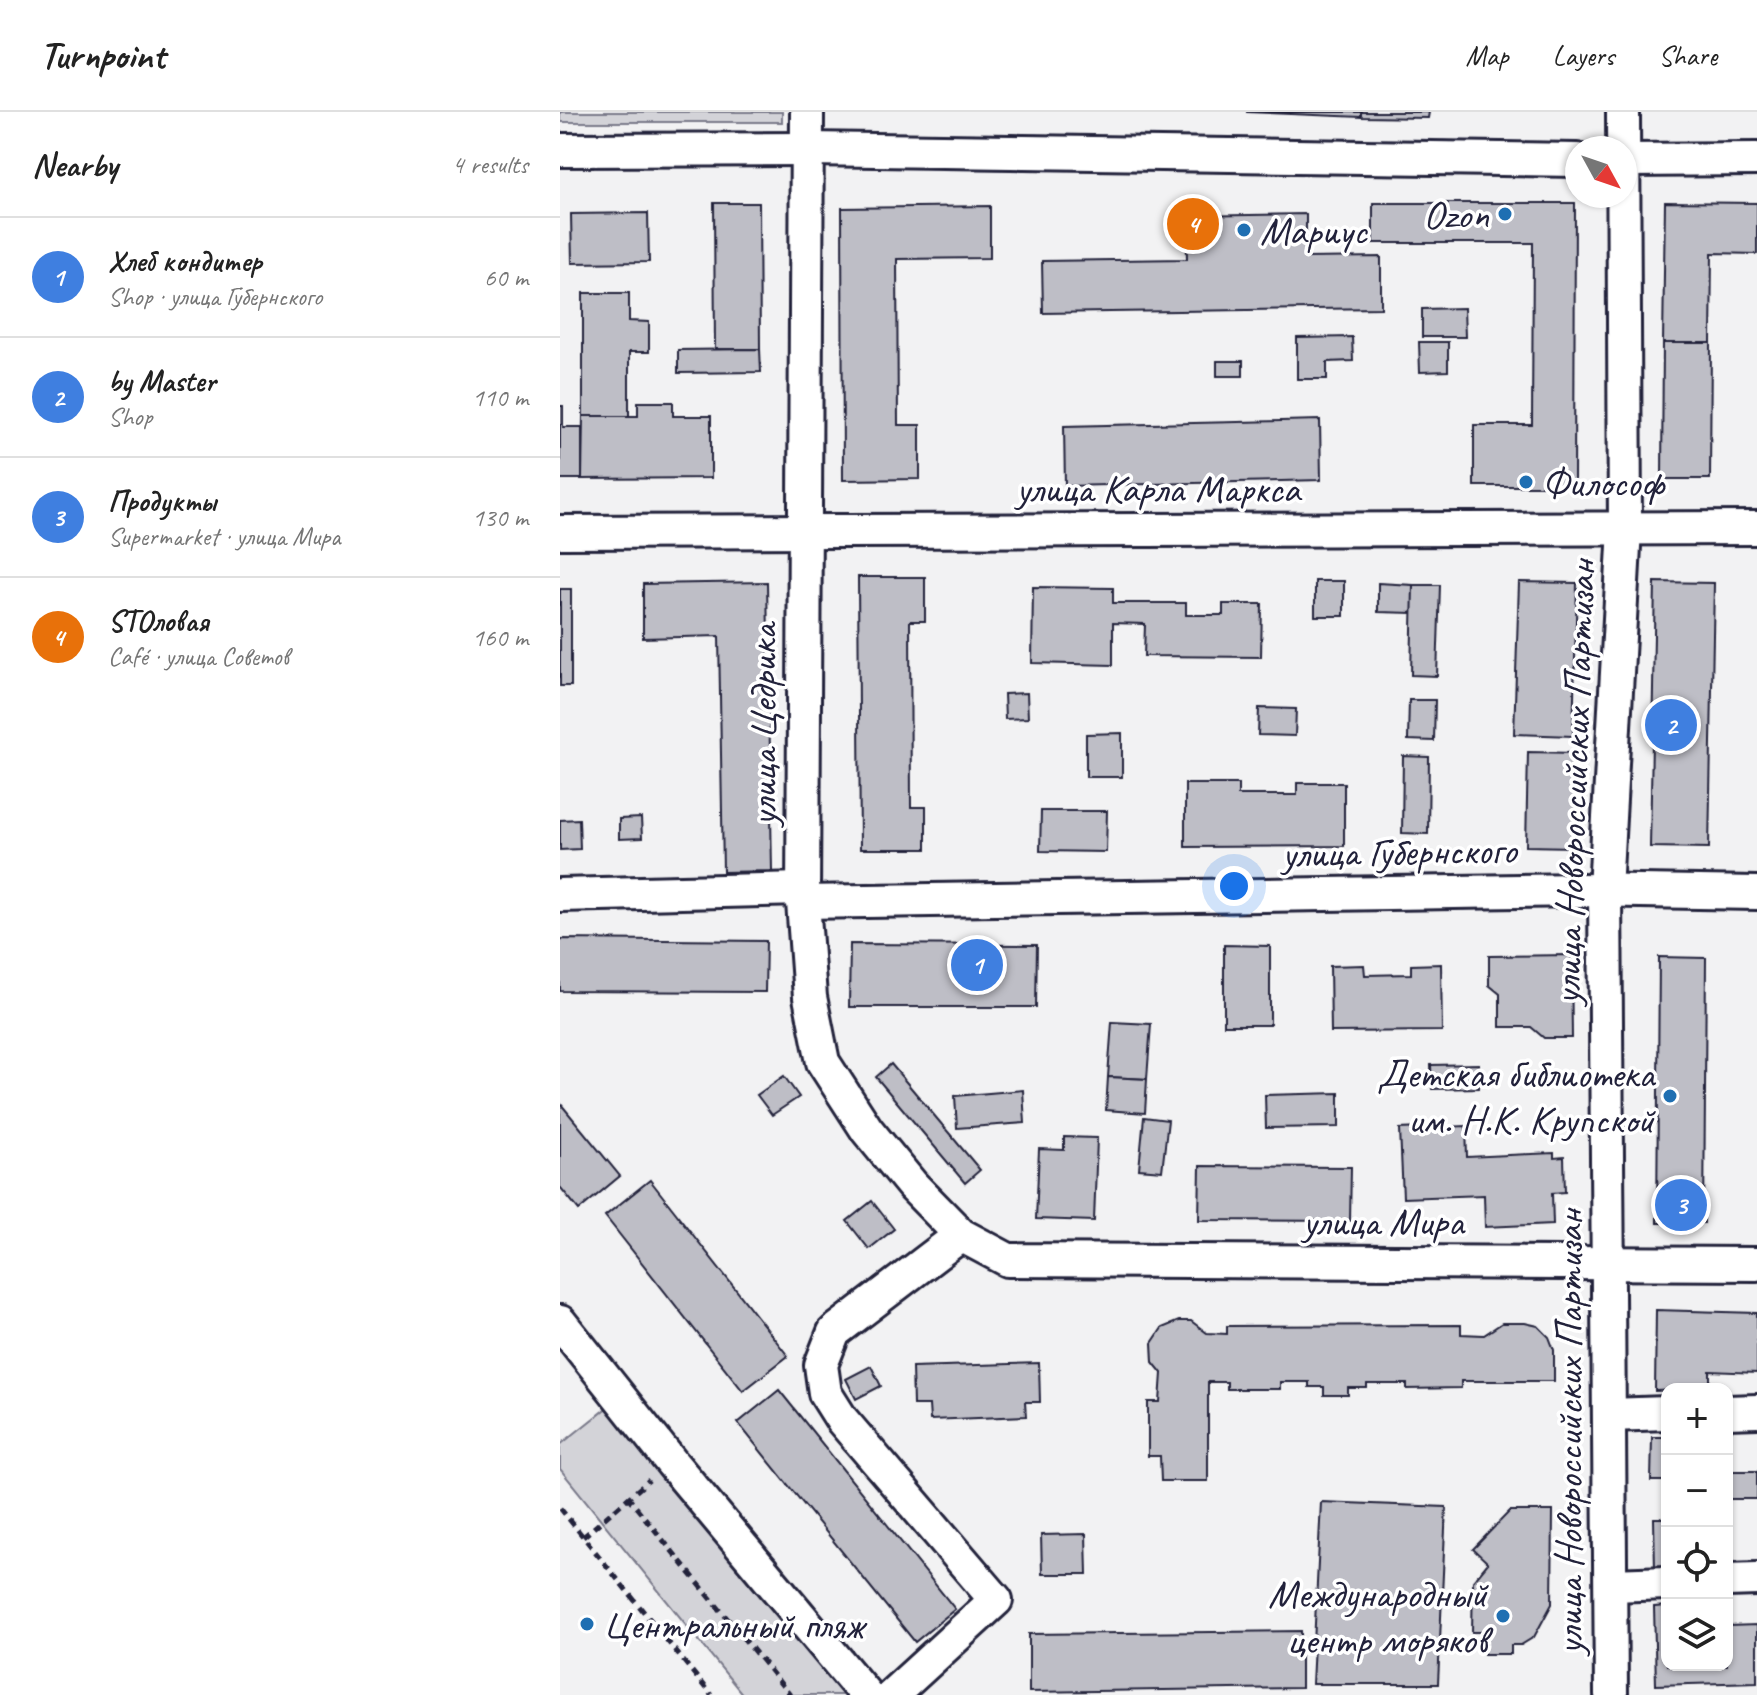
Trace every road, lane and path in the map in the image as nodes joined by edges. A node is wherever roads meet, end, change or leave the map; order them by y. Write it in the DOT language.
graph roads {
  1 [pos="807,112"];
  2 [pos="1623,112"];
  3 [pos="1624,136"];
  4 [pos="808,149"];
  5 [pos="560,150"];
  6 [pos="1757,159"];
  7 [pos="1565,160"];
  8 [pos="1637,160"];
  9 [pos="1625,208"];
  10 [pos="1625,528"];
  11 [pos="1757,528"];
  12 [pos="805,531"];
  13 [pos="560,532"];
  14 [pos="1605,890"];
  15 [pos="1757,893"];
  16 [pos="560,895"];
  17 [pos="803,895"];
  18 [pos="961,1235"];
  19 [pos="1008,1260"];
  20 [pos="1609,1264"];
  21 [pos="1757,1264"];
  22 [pos="560,1322"];
  23 [pos="1757,1411"];
  24 [pos="1733,1412"];
  25 [pos="1661,1413"];
  26 [pos="1610,1415"];
  27 [pos="672,1463"];
  28 [pos="627,1496"];
  29 [pos="560,1508"];
  30 [pos="583,1537"];
  31 [pos="1757,1579"];
  32 [pos="1733,1580"];
  33 [pos="1661,1583"];
  34 [pos="1612,1585"];
  35 [pos="711,1695"];
  36 [pos="790,1695"];
  37 [pos="866,1695"];
  38 [pos="892,1695"];
  39 [pos="1611,1695"];
  1 -- 4 [label="street, улица Цедрика"];
  2 -- 3 [label="street, улица Новороссийских Партизан"];
  4 -- 5 [label="street"];
  4 -- 7 [label="street"];
  4 -- 12 [label="street, улица Цедрика"];
  6 -- 8 [label="street"];
  9 -- 10 [label="street, улица Новороссийских Партизан"];
  10 -- 11 [label="street, улица Карла Маркса"];
  10 -- 12 [label="street, улица Карла Маркса"];
  10 -- 14 [label="street, улица Новороссийских Партизан"];
  12 -- 13 [label="street, улица Карла Маркса"];
  12 -- 17 [label="street, улица Цедрика"];
  14 -- 15 [label="street, улица Губернского"];
  14 -- 17 [label="street, улица Губернского"];
  14 -- 20 [label="street, улица Новороссийских Партизан"];
  16 -- 17 [label="street, улица Губернского"];
  17 -- 18 [label="street, улица Цедрика"];
  18 -- 19 [label="street, улица Цедрика"];
  18 -- 38 [label="street"];
  19 -- 20 [label="street, улица Мира"];
  20 -- 21 [label="street, улица Мира"];
  20 -- 26 [label="street, улица Новороссийских Партизан"];
  22 -- 27 [label="street"];
  23 -- 24 [label="street"];
  25 -- 26 [label="street"];
  26 -- 34 [label="street, улица Новороссийских Партизан"];
  27 -- 28 [label="path"];
  27 -- 37 [label="street"];
  28 -- 30 [label="path"];
  28 -- 36 [label="path"];
  29 -- 30 [label="path"];
  30 -- 35 [label="path"];
  31 -- 32 [label="street"];
  33 -- 34 [label="street"];
  34 -- 39 [label="street, улица Новороссийских Партизан"];
}
